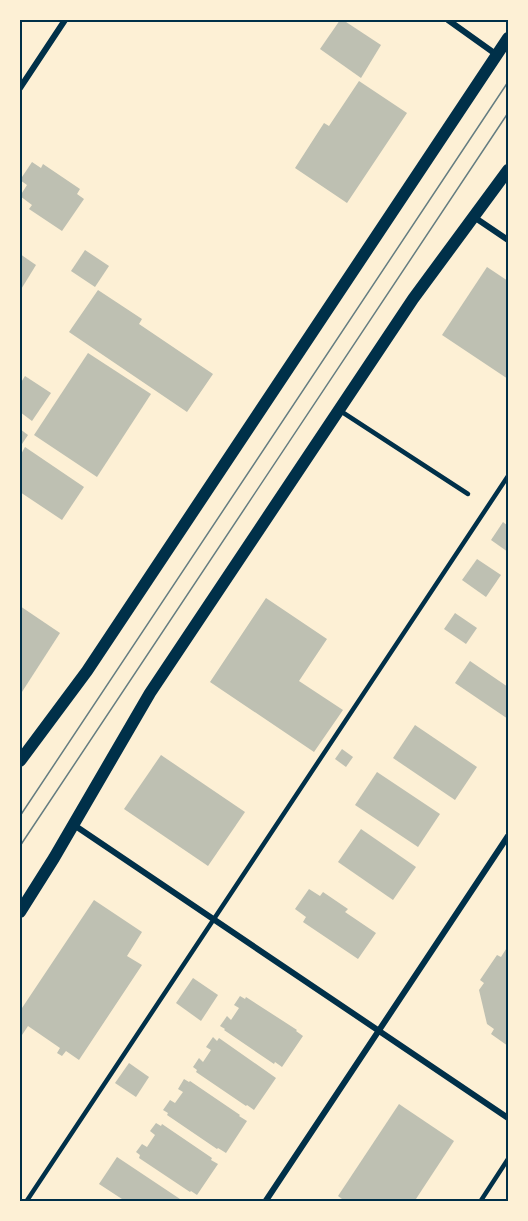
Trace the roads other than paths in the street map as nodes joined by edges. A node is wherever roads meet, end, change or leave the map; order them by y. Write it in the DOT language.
graph roads {
  1 [pos="65,20"];
  2 [pos="448,20"];
  3 [pos="508,38"];
  4 [pos="497,56"];
  5 [pos="20,88"];
  6 [pos="508,170"];
  7 [pos="474,217"];
  8 [pos="508,240"];
  9 [pos="339,410"];
  10 [pos="508,476"];
  11 [pos="468,494"];
  12 [pos="20,761"];
  13 [pos="73,825"];
  14 [pos="508,836"];
  15 [pos="20,912"];
  16 [pos="214,919"];
  17 [pos="379,1030"];
  18 [pos="508,1118"];
  19 [pos="508,1159"];
  20 [pos="26,1202"];
  21 [pos="265,1202"];
  22 [pos="480,1202"];
  1 -- 5 [label="street"];
  2 -- 4 [label="street"];
  3 -- 4 [label="main road"];
  4 -- 12 [label="main road"];
  6 -- 7 [label="main road"];
  7 -- 8 [label="street"];
  7 -- 9 [label="main road"];
  9 -- 11 [label="lane"];
  9 -- 13 [label="main road"];
  10 -- 16 [label="lane"];
  13 -- 15 [label="main road"];
  13 -- 16 [label="street"];
  14 -- 17 [label="street"];
  16 -- 17 [label="street"];
  16 -- 20 [label="lane"];
  17 -- 18 [label="street"];
  17 -- 21 [label="street"];
  19 -- 22 [label="lane"];
}
